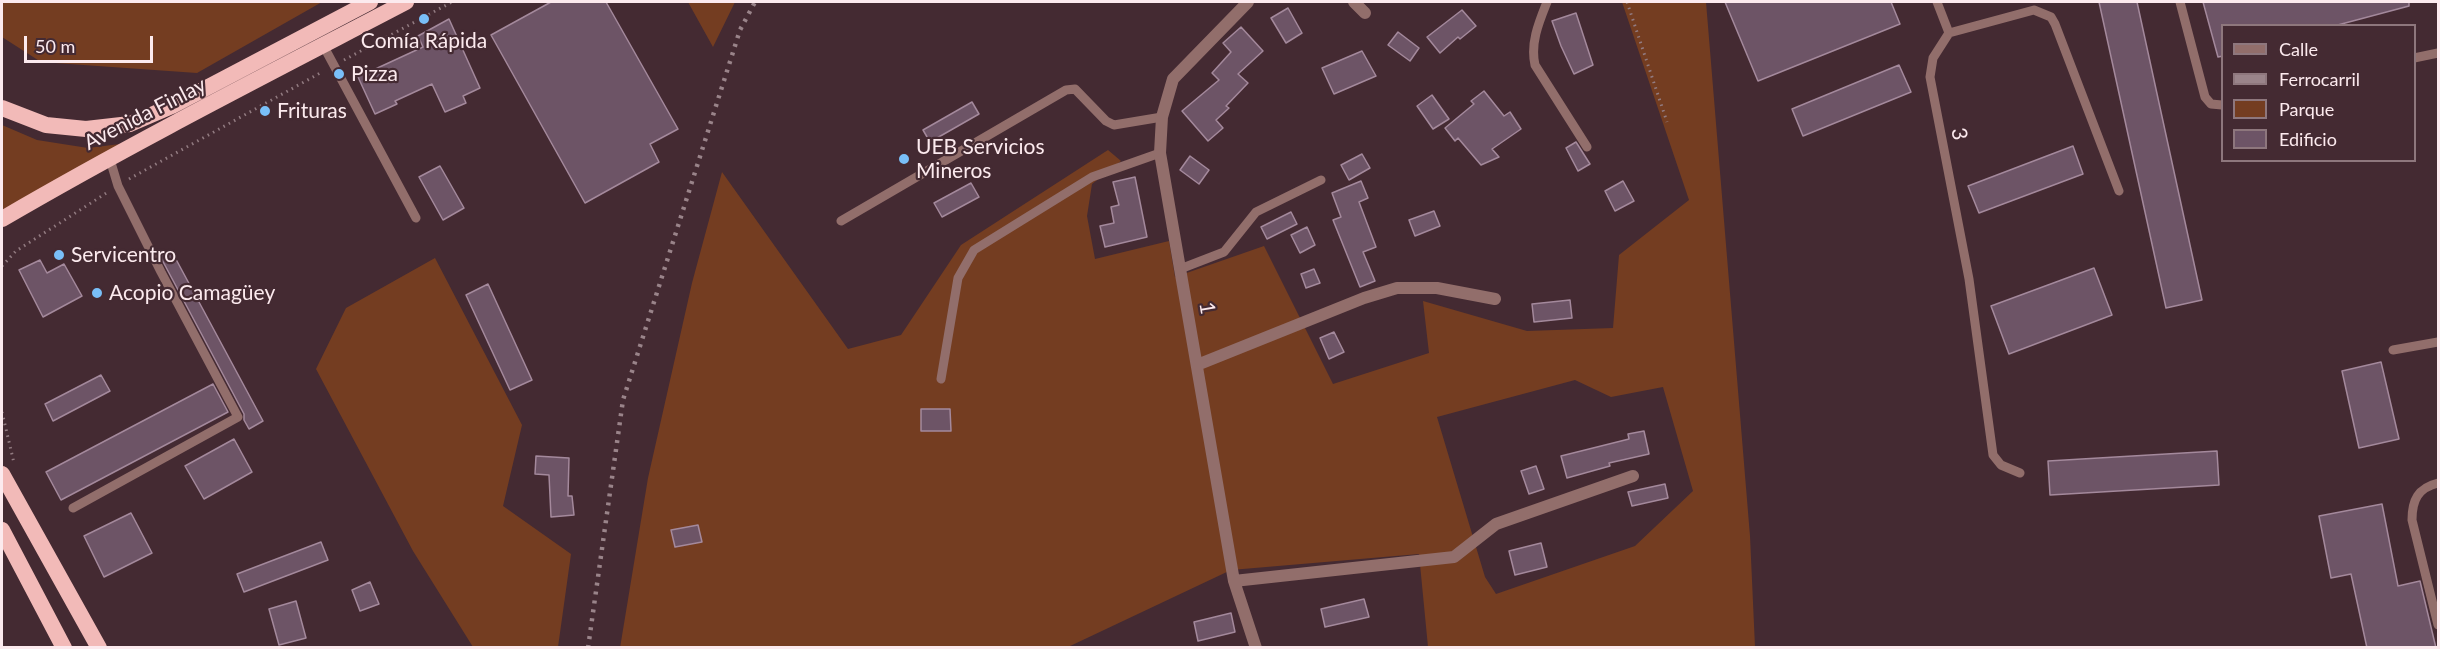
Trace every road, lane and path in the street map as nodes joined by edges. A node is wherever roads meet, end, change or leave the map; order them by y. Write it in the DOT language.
graph roads {
  1 [pos="369,2"];
  2 [pos="406,2"];
  3 [pos="452,2"];
  4 [pos="1248,2"];
  5 [pos="1354,2"];
  6 [pos="1547,2"];
  7 [pos="1628,2"];
  8 [pos="1937,2"];
  9 [pos="2180,2"];
  10 [pos="1365,13"];
  11 [pos="1949,33"];
  12 [pos="323,45"];
  13 [pos="2439,52"];
  14 [pos="2416,58"];
  15 [pos="333,66"];
  16 [pos="2221,105"];
  17 [pos="2,108"];
  18 [pos="1162,117"];
  19 [pos="1667,122"];
  20 [pos="1587,147"];
  21 [pos="1160,153"];
  22 [pos="109,156"];
  23 [pos="1321,180"];
  24 [pos="118,186"];
  25 [pos="2118,192"];
  26 [pos="416,218"];
  27 [pos="2,219"];
  28 [pos="841,221"];
  29 [pos="2,266"];
  30 [pos="1180,269"];
  31 [pos="1495,299"];
  32 [pos="2439,342"];
  33 [pos="2393,350"];
  34 [pos="1197,365"];
  35 [pos="941,380"];
  36 [pos="2,412"];
  37 [pos="8,470"];
  38 [pos="2020,473"];
  39 [pos="1633,476"];
  40 [pos="2439,483"];
  41 [pos="73,508"];
  42 [pos="2,530"];
  43 [pos="1234,581"];
  44 [pos="2439,625"];
  45 [pos="64,648"];
  46 [pos="99,648"];
  47 [pos="1257,648"];
  1 -- 17 [label="highway, Avenida Finlay"];
  2 -- 12 [label="highway, Avenida Finlay"];
  3 -- 15 [label="path"];
  4 -- 18 [label="street, 1"];
  5 -- 10 [label="street"];
  6 -- 20 [label="lane"];
  7 -- 19 [label="path"];
  8 -- 11 [label="lane"];
  9 -- 16 [label="lane"];
  11 -- 25 [label="lane"];
  11 -- 38 [label="lane, 3"];
  12 -- 15 [label="lane"];
  12 -- 22 [label="highway, Avenida Finlay"];
  13 -- 14 [label="lane"];
  15 -- 24 [label="path"];
  15 -- 26 [label="lane"];
  18 -- 21 [label="street, 1"];
  18 -- 28 [label="lane"];
  21 -- 30 [label="street, 1"];
  21 -- 35 [label="lane"];
  22 -- 24 [label="lane"];
  22 -- 27 [label="highway, Avenida Finlay"];
  23 -- 30 [label="lane"];
  24 -- 29 [label="path"];
  24 -- 41 [label="lane"];
  30 -- 34 [label="street, 1"];
  31 -- 34 [label="street"];
  32 -- 33 [label="lane"];
  34 -- 43 [label="street, 1"];
  36 -- 37 [label="path"];
  37 -- 46 [label="highway"];
  39 -- 43 [label="street"];
  40 -- 44 [label="lane"];
  42 -- 45 [label="highway"];
  43 -- 47 [label="street, 1"];
}
